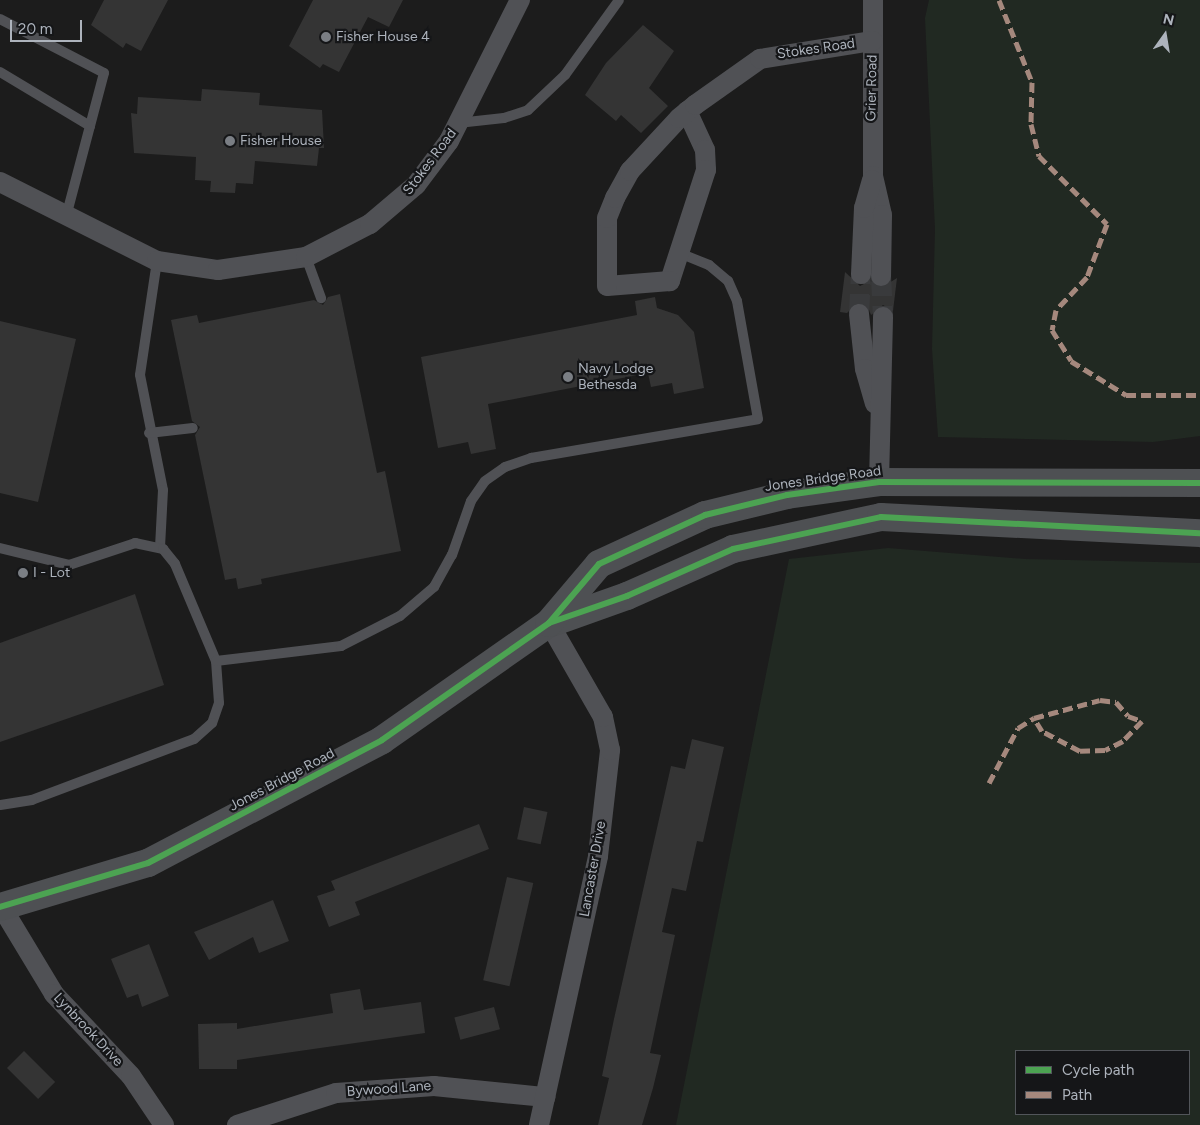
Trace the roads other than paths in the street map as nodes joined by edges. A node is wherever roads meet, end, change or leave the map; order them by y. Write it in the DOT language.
graph roads {
  1 [pos="520,0"];
  2 [pos="619,0"];
  3 [pos="873,0"];
  4 [pos="0,20"];
  5 [pos="873,42"];
  6 [pos="0,72"];
  7 [pos="687,112"];
  8 [pos="458,123"];
  9 [pos="90,126"];
  10 [pos="873,176"];
  11 [pos="2,187"];
  12 [pos="65,218"];
  13 [pos="682,254"];
  14 [pos="306,257"];
  15 [pos="157,261"];
  16 [pos="861,274"];
  17 [pos="881,276"];
  18 [pos="322,298"];
  19 [pos="858,314"];
  20 [pos="883,317"];
  21 [pos="881,423"];
  22 [pos="193,428"];
  23 [pos="149,433"];
  24 [pos="880,482"];
  25 [pos="1200,483"];
  26 [pos="881,517"];
  27 [pos="1200,533"];
  28 [pos="160,547"];
  29 [pos="0,548"];
  30 [pos="549,623"];
  31 [pos="216,661"];
  32 [pos="0,805"];
  33 [pos="0,907"];
  34 [pos="545,1097"];
  35 [pos="164,1125"];
  36 [pos="237,1125"];
  37 [pos="539,1125"];
  1 -- 8 [label="street, Stokes Road"];
  2 -- 8 [label="lane"];
  3 -- 5 [label="street, Grier Road"];
  4 -- 9 [label="lane"];
  5 -- 7 [label="street, Stokes Road"];
  5 -- 10 [label="street, Grier Road"];
  6 -- 9 [label="lane"];
  7 -- 13 [label="street, Stokes Road"];
  7 -- 13 [label="street, Stokes Road"];
  8 -- 14 [label="street, Stokes Road"];
  9 -- 12 [label="lane"];
  10 -- 16 [label="street, Grier Road"];
  10 -- 17 [label="street, Grier Road"];
  11 -- 12 [label="street, Stokes Road"];
  12 -- 15 [label="street, Stokes Road"];
  13 -- 31 [label="lane"];
  14 -- 15 [label="street, Stokes Road"];
  14 -- 18 [label="lane"];
  15 -- 23 [label="lane"];
  19 -- 21 [label="street"];
  20 -- 21 [label="street"];
  21 -- 24 [label="street"];
  22 -- 23 [label="lane"];
  23 -- 28 [label="lane"];
  24 -- 25 [label="main road, Jones Bridge Road"];
  24 -- 26 [label="main road"];
  24 -- 30 [label="main road, Jones Bridge Road"];
  26 -- 27 [label="main road, Jones Bridge Road"];
  26 -- 30 [label="main road, Jones Bridge Road"];
  28 -- 29 [label="lane"];
  28 -- 31 [label="lane"];
  30 -- 33 [label="main road, Jones Bridge Road"];
  30 -- 34 [label="street, Lancaster Drive"];
  31 -- 32 [label="lane"];
  33 -- 35 [label="street, Lynbrook Drive"];
  34 -- 36 [label="street, Bywood Lane"];
  34 -- 37 [label="street, Lancaster Drive"];
}
